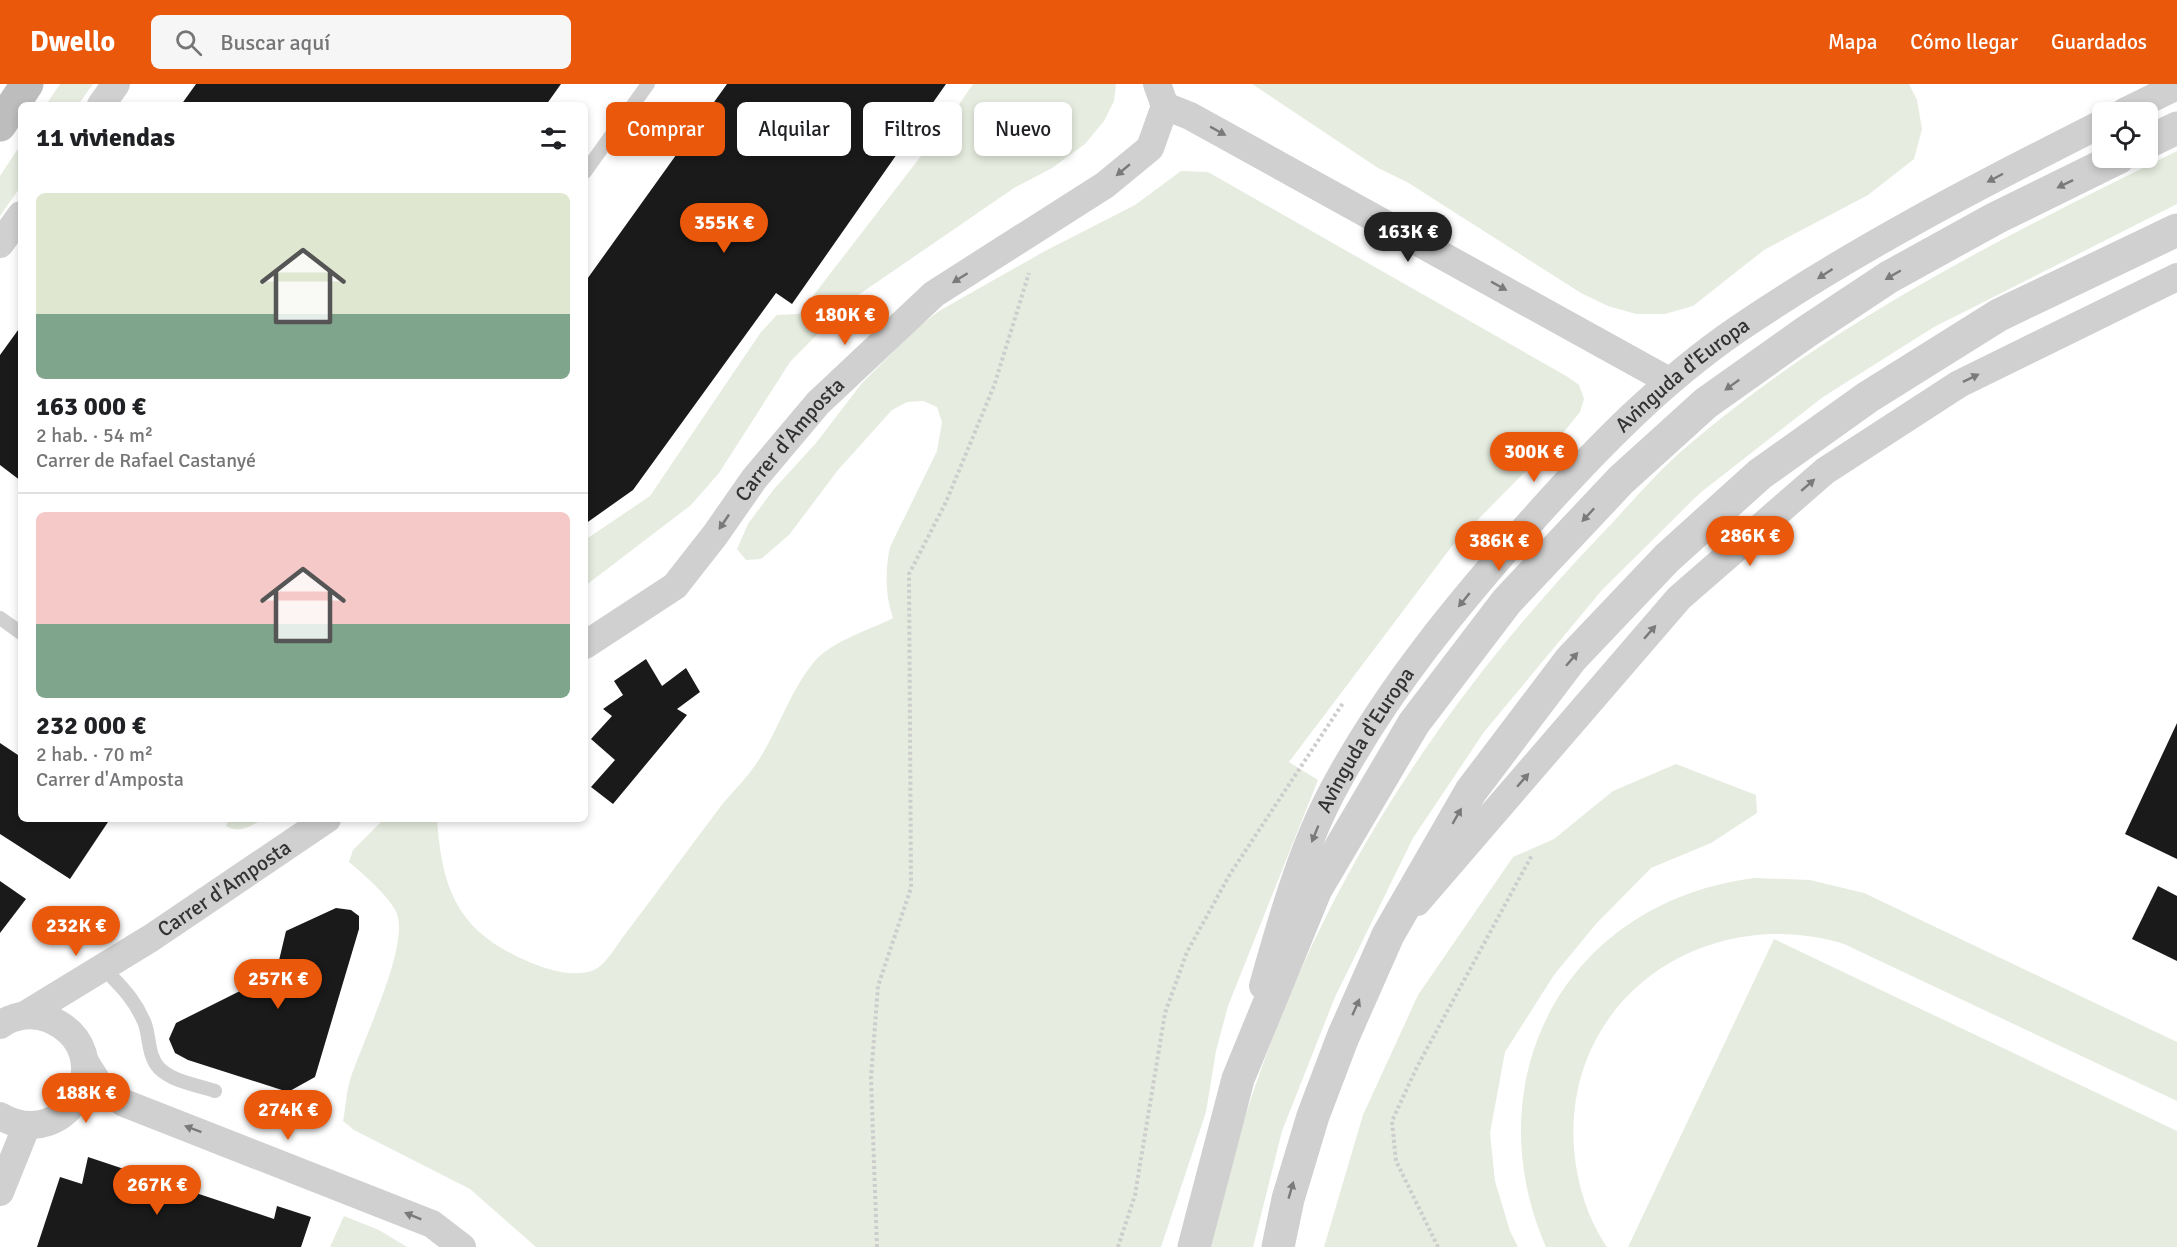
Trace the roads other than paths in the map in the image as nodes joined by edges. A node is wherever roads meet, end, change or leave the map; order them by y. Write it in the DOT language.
graph roads {
  1 [pos="27,84"];
  2 [pos="116,84"];
  3 [pos="648,84"];
  4 [pos="2177,86"];
  5 [pos="1161,95"];
  6 [pos="103,102"];
  7 [pos="2144,102"];
  8 [pos="0,125"];
  9 [pos="2177,128"];
  10 [pos="2092,129"];
  11 [pos="2158,137"];
  12 [pos="588,168"];
  13 [pos="2098,168"];
  14 [pos="18,219"];
  15 [pos="2177,230"];
  16 [pos="0,244"];
  17 [pos="2177,277"];
  18 [pos="1669,381"];
  19 [pos="0,618"];
  20 [pos="18,631"];
  21 [pos="588,643"];
  22 [pos="323,822"];
  23 [pos="1388,935"];
  24 [pos="151,938"];
  25 [pos="110,975"];
  26 [pos="12,1020"];
  27 [pos="80,1050"];
  28 [pos="1238,1079"];
  29 [pos="215,1091"];
  30 [pos="0,1116"];
  31 [pos="27,1125"];
  32 [pos="0,1192"];
  33 [pos="462,1247"];
  34 [pos="1194,1247"];
  35 [pos="1278,1247"];
  1 -- 8 [label="main road"];
  2 -- 6 [label="street"];
  3 -- 12 [label="lane"];
  4 -- 7 [label="street"];
  5 -- 18 [label="street, one-way"];
  5 -- 21 [label="street, Carrer d'Amposta, one-way"];
  9 -- 11 [label="street"];
  10 -- 18 [label="street, Avinguda d'Europa, one-way"];
  13 -- 28 [label="street, Avinguda d'Europa, one-way"];
  14 -- 16 [label="street"];
  23 -- 15 [label="street, one-way"];
  23 -- 17 [label="street, one-way"];
  18 -- 28 [label="street, Avinguda d'Europa, one-way"];
  19 -- 20 [label="lane"];
  22 -- 24 [label="street, Carrer d'Amposta"];
  35 -- 23 [label="street, one-way"];
  24 -- 25 [label="street, Carrer d'Amposta"];
  24 -- 26 [label="street, Carrer d'Amposta"];
  25 -- 27 [label="street, Carrer d'Amposta"];
  25 -- 29 [label="lane"];
  26 -- 27 [label="street"];
  27 -- 31 [label="street, Carrer d'Amposta"];
  33 -- 27 [label="street, one-way"];
  28 -- 34 [label="street, Avinguda d'Europa"];
  30 -- 31 [label="street"];
  31 -- 32 [label="street"];
}
